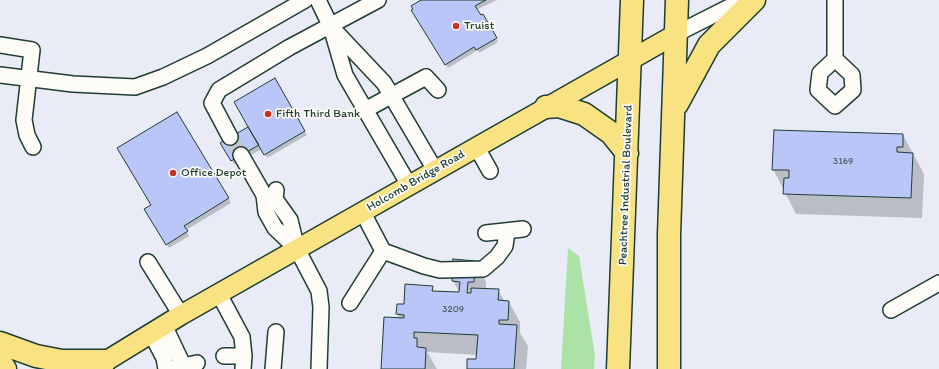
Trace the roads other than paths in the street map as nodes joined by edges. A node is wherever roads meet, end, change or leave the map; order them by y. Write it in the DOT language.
graph roads {
  1 [pos="305,0"];
  2 [pos="318,0"];
  3 [pos="378,0"];
  4 [pos="632,0"];
  5 [pos="677,0"];
  6 [pos="743,0"];
  7 [pos="754,0"];
  8 [pos="835,0"];
  9 [pos="331,27"];
  10 [pos="676,34"];
  11 [pos="0,45"];
  12 [pos="631,59"];
  13 [pos="835,59"];
  14 [pos="0,74"];
  15 [pos="29,79"];
  16 [pos="438,90"];
  17 [pos="392,95"];
  18 [pos="546,107"];
  19 [pos="365,110"];
  20 [pos="673,112"];
  21 [pos="230,137"];
  22 [pos="476,146"];
  23 [pos="34,147"];
  24 [pos="627,153"];
  25 [pos="241,155"];
  26 [pos="435,170"];
  27 [pos="490,171"];
  28 [pos="409,185"];
  29 [pos="362,211"];
  30 [pos="523,229"];
  31 [pos="507,231"];
  32 [pos="486,233"];
  33 [pos="399,248"];
  34 [pos="297,249"];
  35 [pos="383,251"];
  36 [pos="148,262"];
  37 [pos="939,283"];
  38 [pos="219,294"];
  39 [pos="350,303"];
  40 [pos="321,307"];
  41 [pos="891,310"];
  42 [pos="307,314"];
  43 [pos="181,315"];
  44 [pos="158,329"];
  45 [pos="276,332"];
  46 [pos="0,342"];
  47 [pos="224,356"];
  48 [pos="0,362"];
  49 [pos="243,362"];
  50 [pos="99,365"];
  51 [pos="184,366"];
  52 [pos="5,369"];
  53 [pos="166,369"];
  54 [pos="273,369"];
  55 [pos="319,369"];
  56 [pos="618,369"];
  57 [pos="669,369"];
  1 -- 15 [label="street"];
  2 -- 9 [label="street"];
  3 -- 9 [label="street"];
  4 -- 12 [label="highway, Peachtree Industrial Boulevard"];
  5 -- 10 [label="highway"];
  6 -- 10 [label="street, Holcomb Bridge Road"];
  7 -- 20 [label="highway"];
  8 -- 13 [label="street"];
  9 -- 17 [label="street"];
  9 -- 19 [label="street"];
  9 -- 21 [label="street"];
  10 -- 12 [label="main road, Holcomb Bridge Road"];
  10 -- 20 [label="highway"];
  11 -- 15 [label="street"];
  12 -- 18 [label="main road, Holcomb Bridge Road"];
  12 -- 24 [label="highway, Peachtree Industrial Boulevard"];
  14 -- 15 [label="street"];
  15 -- 23 [label="street"];
  16 -- 17 [label="street"];
  17 -- 19 [label="street"];
  17 -- 26 [label="street"];
  18 -- 22 [label="main road, Holcomb Bridge Road"];
  18 -- 24 [label="highway"];
  19 -- 28 [label="street"];
  20 -- 57 [label="highway"];
  22 -- 26 [label="main road, Holcomb Bridge Road"];
  22 -- 27 [label="street"];
  24 -- 56 [label="highway, Peachtree Industrial Boulevard"];
  25 -- 34 [label="street"];
  26 -- 28 [label="main road, Holcomb Bridge Road"];
  28 -- 29 [label="main road, Holcomb Bridge Road"];
  29 -- 34 [label="main road, Holcomb Bridge Road"];
  29 -- 35 [label="street"];
  30 -- 31 [label="street"];
  31 -- 32 [label="street"];
  31 -- 35 [label="street"];
  33 -- 35 [label="street"];
  34 -- 38 [label="main road, Holcomb Bridge Road"];
  34 -- 40 [label="street"];
  35 -- 39 [label="street"];
  36 -- 43 [label="street"];
  37 -- 41 [label="street"];
  38 -- 43 [label="main road, Holcomb Bridge Road"];
  38 -- 49 [label="street"];
  40 -- 42 [label="street"];
  40 -- 55 [label="street"];
  43 -- 44 [label="main road, Holcomb Bridge Road"];
  44 -- 50 [label="main road, Holcomb Bridge Road"];
  44 -- 51 [label="street"];
  44 -- 53 [label="street"];
  45 -- 54 [label="street"];
  46 -- 50 [label="highway"];
  47 -- 49 [label="street"];
  48 -- 52 [label="highway"];
}
